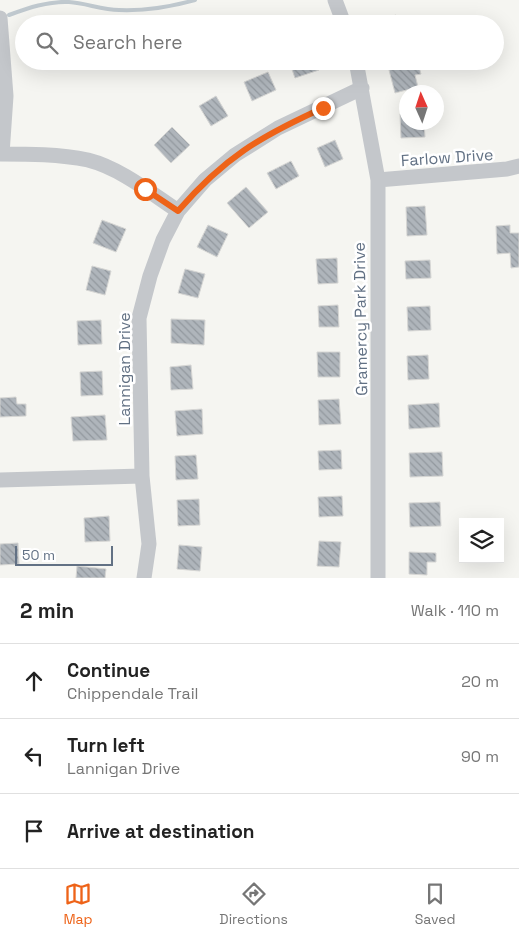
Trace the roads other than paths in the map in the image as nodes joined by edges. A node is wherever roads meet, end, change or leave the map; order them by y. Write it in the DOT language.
graph roads {
  1 [pos="335,0"];
  2 [pos="341,15"];
  3 [pos="1,22"];
  4 [pos="358,70"];
  5 [pos="362,88"];
  6 [pos="1,154"];
  7 [pos="519,166"];
  8 [pos="378,180"];
  9 [pos="178,211"];
  10 [pos="142,476"];
  11 [pos="0,480"];
  12 [pos="144,578"];
  13 [pos="378,578"];
  1 -- 2 [label="street"];
  3 -- 6 [label="street"];
  4 -- 5 [label="street, Gramercy Park Drive"];
  5 -- 8 [label="street, Gramercy Park Drive"];
  5 -- 9 [label="street, Lannigan Drive"];
  6 -- 9 [label="street"];
  7 -- 8 [label="street, Farlow Drive"];
  8 -- 13 [label="street, Gramercy Park Drive"];
  9 -- 10 [label="street, Lannigan Drive"];
  10 -- 11 [label="street"];
  10 -- 12 [label="street, Lannigan Drive"];
}
